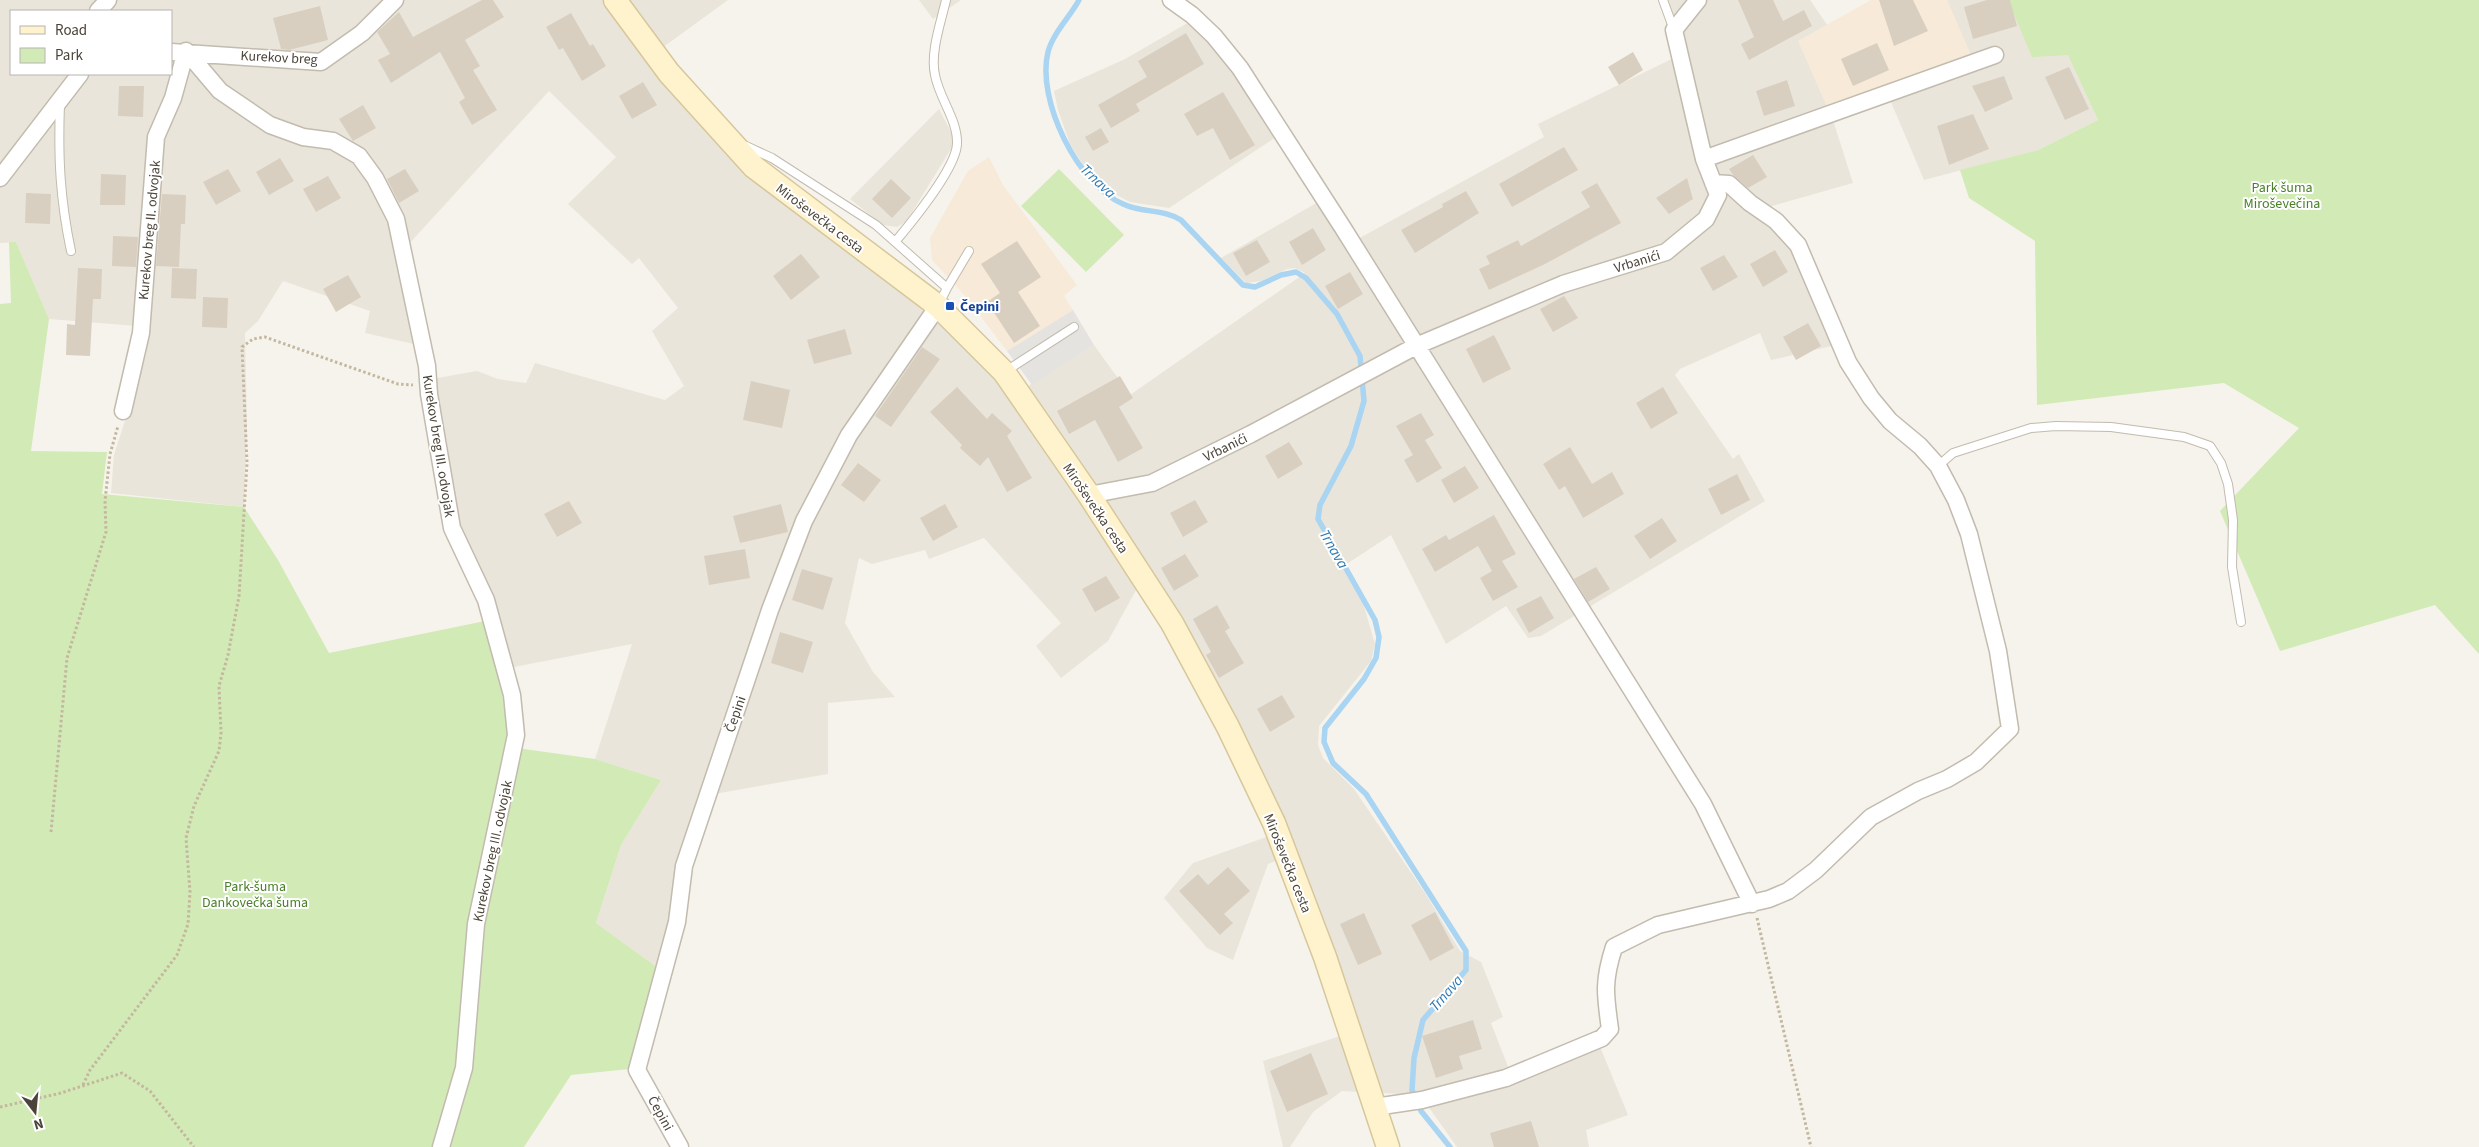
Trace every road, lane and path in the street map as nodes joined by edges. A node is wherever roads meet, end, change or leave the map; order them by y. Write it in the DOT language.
graph roads {
  1 [pos="108,0"];
  2 [pos="395,0"];
  3 [pos="615,0"];
  4 [pos="946,0"];
  5 [pos="1171,0"];
  6 [pos="1664,0"];
  7 [pos="1698,0"];
  8 [pos="99,10"];
  9 [pos="1674,30"];
  10 [pos="179,52"];
  11 [pos="1995,55"];
  12 [pos="79,75"];
  13 [pos="60,102"];
  14 [pos="728,139"];
  15 [pos="1704,159"];
  16 [pos="0,178"];
  17 [pos="1713,183"];
  18 [pos="895,242"];
  19 [pos="71,251"];
  20 [pos="969,251"];
  21 [pos="943,297"];
  22 [pos="1074,327"];
  23 [pos="1416,346"];
  24 [pos="1004,372"];
  25 [pos="428,386"];
  26 [pos="123,411"];
  27 [pos="1938,466"];
  28 [pos="1089,495"];
  29 [pos="2241,622"];
  30 [pos="51,832"];
  31 [pos="1752,904"];
  32 [pos="83,1085"];
  33 [pos="1375,1107"];
  34 [pos="0,1108"];
  35 [pos="194,1147"];
  36 [pos="441,1147"];
  37 [pos="680,1147"];
  38 [pos="1388,1147"];
  39 [pos="1811,1147"];
  1 -- 8 [label="street"];
  2 -- 10 [label="street, Kurekov breg"];
  3 -- 14 [label="main road, Miroševečka cesta"];
  4 -- 18 [label="lane"];
  5 -- 23 [label="street"];
  6 -- 9 [label="lane"];
  7 -- 9 [label="street"];
  9 -- 15 [label="street, Vrbanići"];
  10 -- 25 [label="street, Kurekov breg III. odvojak"];
  10 -- 26 [label="street, Kurekov breg II. odvojak"];
  11 -- 15 [label="street"];
  12 -- 13 [label="street"];
  13 -- 16 [label="street"];
  13 -- 19 [label="lane"];
  14 -- 18 [label="lane"];
  14 -- 21 [label="main road, Miroševečka cesta"];
  15 -- 17 [label="street, Vrbanići"];
  17 -- 23 [label="street, Vrbanići"];
  17 -- 27 [label="street"];
  18 -- 21 [label="lane"];
  20 -- 21 [label="lane"];
  21 -- 24 [label="main road, Miroševečka cesta"];
  21 -- 37 [label="street, Čepini"];
  22 -- 24 [label="lane"];
  23 -- 28 [label="street, Vrbanići"];
  23 -- 31 [label="street"];
  24 -- 28 [label="main road, Miroševečka cesta"];
  25 -- 32 [label="path"];
  25 -- 36 [label="street, Kurekov breg III. odvojak"];
  26 -- 30 [label="path"];
  27 -- 29 [label="lane"];
  27 -- 31 [label="street"];
  28 -- 33 [label="main road, Miroševečka cesta"];
  31 -- 33 [label="street"];
  31 -- 39 [label="path"];
  32 -- 34 [label="path"];
  32 -- 35 [label="path"];
  33 -- 38 [label="main road, Miroševečka cesta"];
}
